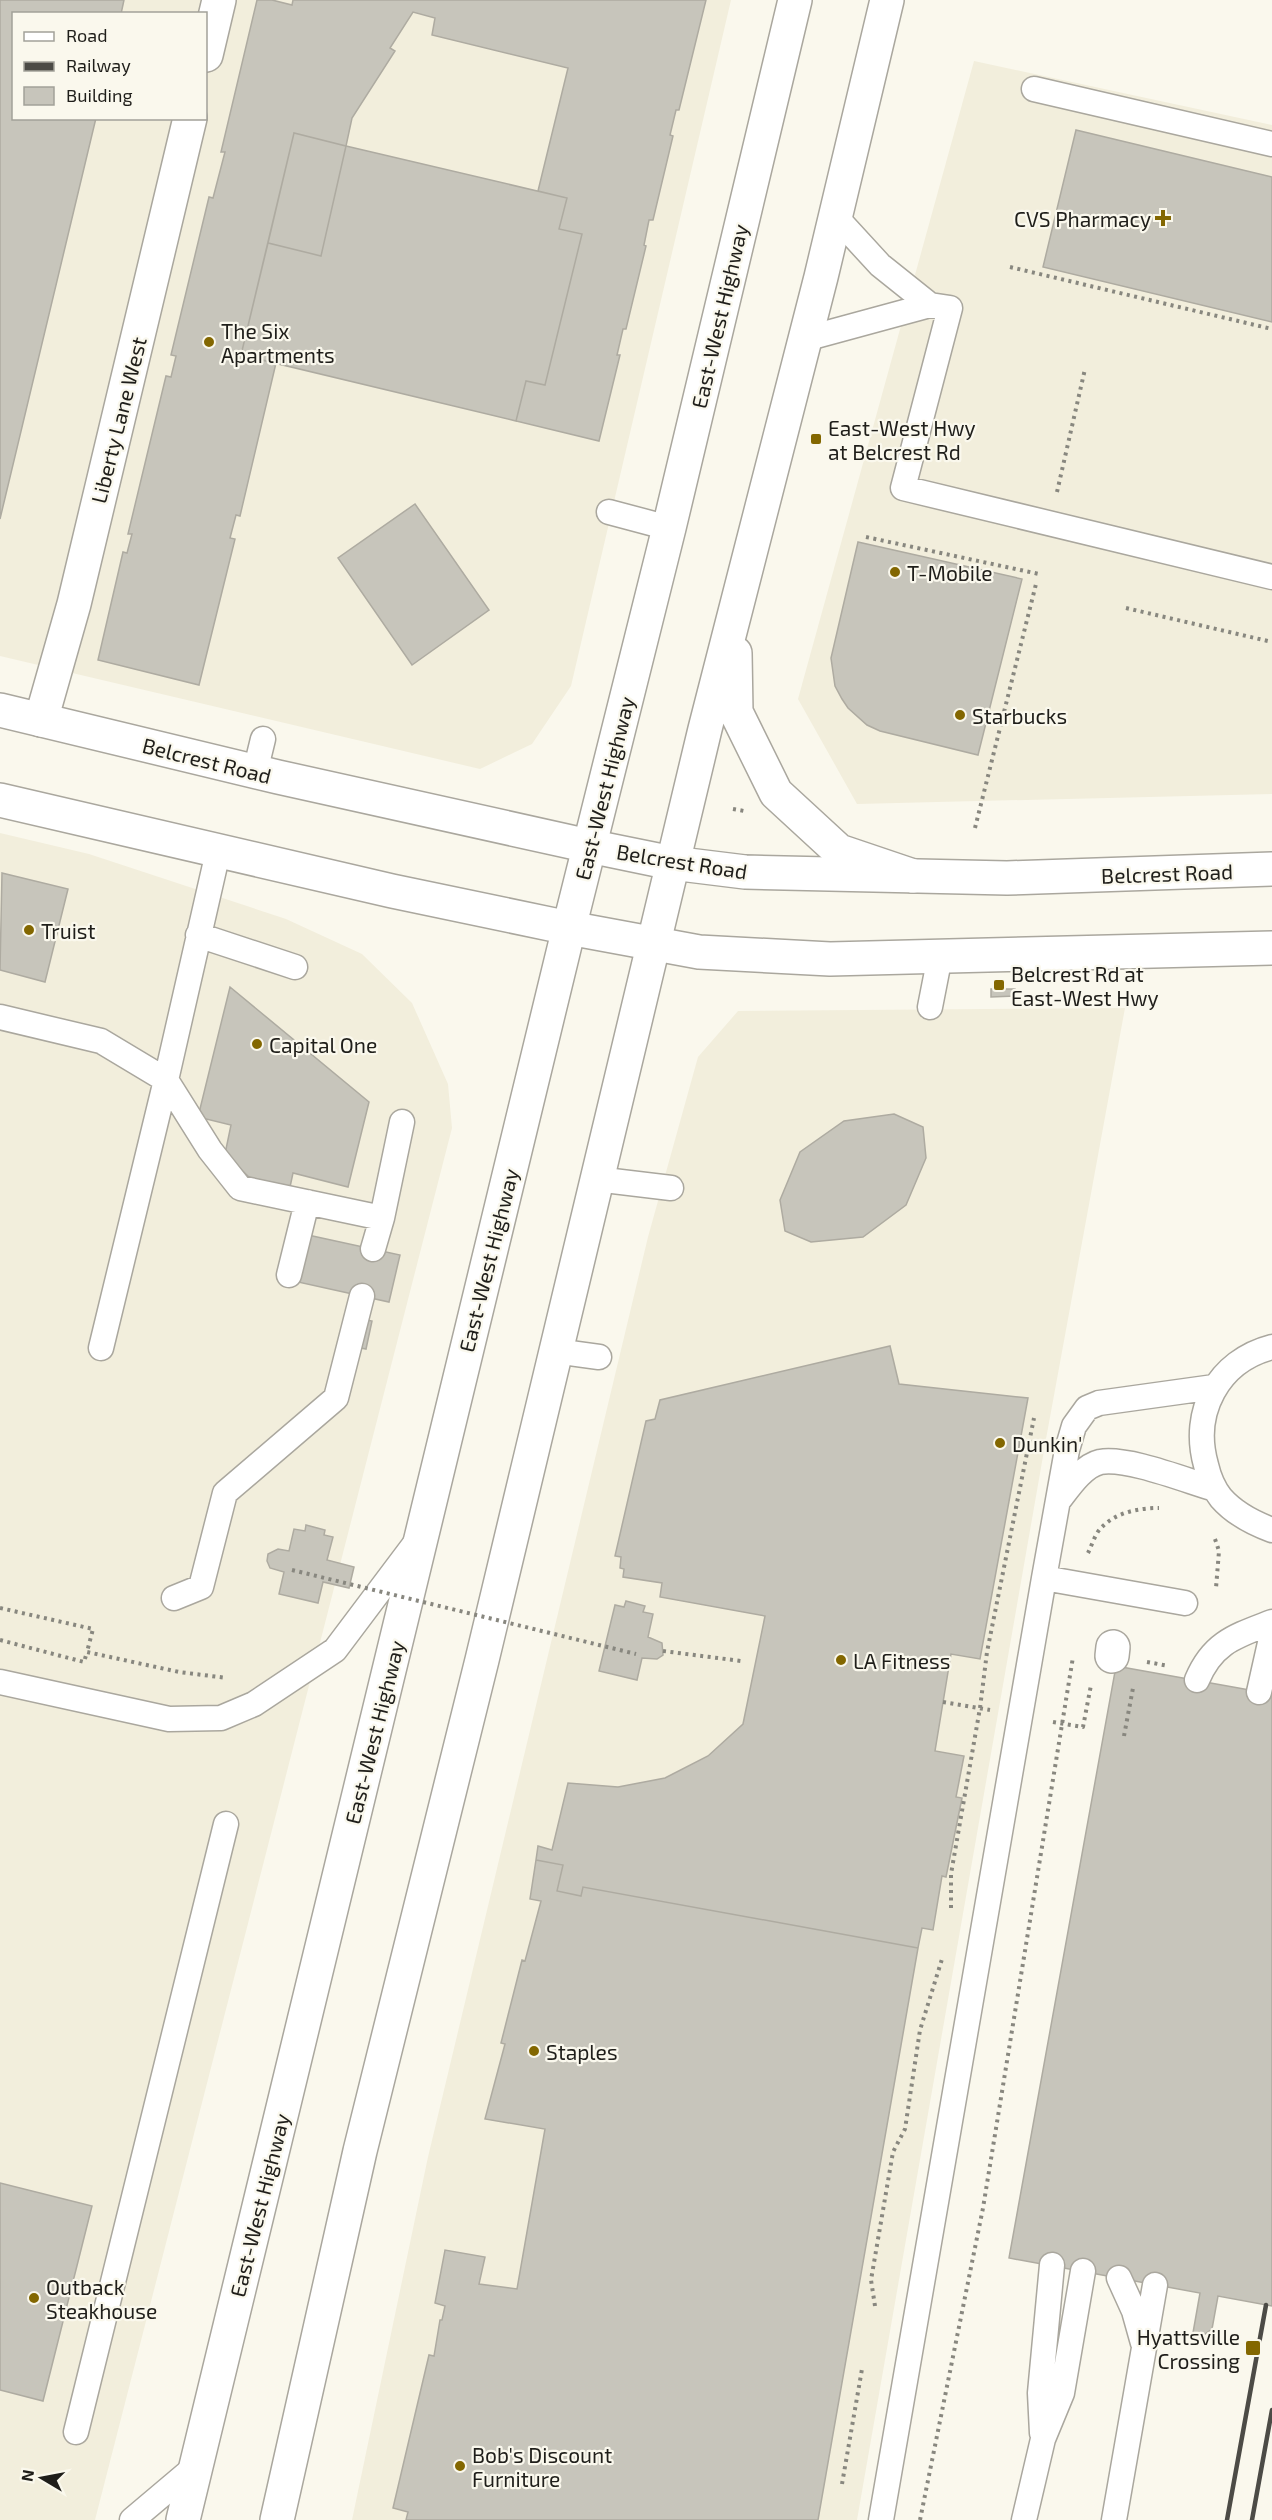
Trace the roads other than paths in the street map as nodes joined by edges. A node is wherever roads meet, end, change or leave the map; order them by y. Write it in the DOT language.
graph roads {
  1 [pos="219,0"];
  2 [pos="887,0"];
  3 [pos="789,3"];
  4 [pos="207,51"];
  5 [pos="1034,89"];
  6 [pos="190,120"];
  7 [pos="1272,144"];
  8 [pos="836,217"];
  9 [pos="930,305"];
  10 [pos="805,339"];
  11 [pos="609,512"];
  12 [pos="669,528"];
  13 [pos="1272,577"];
  14 [pos="735,610"];
  15 [pos="0,710"];
  16 [pos="41,720"];
  17 [pos="263,739"];
  18 [pos="255,772"];
  19 [pos="0,800"];
  20 [pos="589,846"];
  21 [pos="218,852"];
  22 [pos="672,863"];
  23 [pos="1272,869"];
  24 [pos="913,876"];
  25 [pos="569,928"];
  26 [pos="198,935"];
  27 [pos="652,944"];
  28 [pos="1272,948"];
  29 [pos="940,956"];
  30 [pos="295,967"];
  31 [pos="930,1007"];
  32 [pos="0,1017"];
  33 [pos="166,1080"];
  34 [pos="402,1122"];
  35 [pos="596,1179"];
  36 [pos="670,1188"];
  37 [pos="307,1202"];
  38 [pos="382,1218"];
  39 [pos="373,1249"];
  40 [pos="289,1275"];
  41 [pos="362,1296"];
  42 [pos="1272,1327"];
  43 [pos="101,1348"];
  44 [pos="1266,1348"];
  45 [pos="555,1351"];
  46 [pos="598,1358"];
  47 [pos="1214,1388"];
  48 [pos="1215,1490"];
  49 [pos="1058,1502"];
  50 [pos="1272,1530"];
  51 [pos="422,1534"];
  52 [pos="1044,1578"];
  53 [pos="174,1598"];
  54 [pos="1185,1603"];
  55 [pos="1272,1622"];
  56 [pos="1272,1634"];
  57 [pos="1197,1680"];
  58 [pos="0,1682"];
  59 [pos="1259,1692"];
  60 [pos="226,1824"];
  61 [pos="1052,2265"];
  62 [pos="1083,2271"];
  63 [pos="1119,2278"];
  64 [pos="1155,2285"];
  65 [pos="1144,2348"];
  66 [pos="76,2432"];
  67 [pos="1043,2439"];
  68 [pos="196,2466"];
  69 [pos="132,2520"];
  70 [pos="183,2520"];
  71 [pos="277,2520"];
  72 [pos="881,2520"];
  73 [pos="1024,2520"];
  74 [pos="1114,2520"];
  1 -- 4 [label="main road"];
  2 -- 8 [label="main road"];
  3 -- 12 [label="main road, East-West Highway"];
  5 -- 7 [label="lane"];
  6 -- 16 [label="main road, Liberty Lane West"];
  8 -- 9 [label="lane"];
  8 -- 10 [label="main road"];
  9 -- 10 [label="lane"];
  9 -- 13 [label="lane"];
  10 -- 14 [label="main road"];
  11 -- 12 [label="lane"];
  12 -- 20 [label="main road, East-West Highway"];
  14 -- 22 [label="main road"];
  14 -- 24 [label="main road"];
  15 -- 16 [label="main road, Belcrest Road"];
  16 -- 18 [label="main road, Belcrest Road"];
  17 -- 18 [label="lane"];
  18 -- 20 [label="main road, Belcrest Road"];
  19 -- 21 [label="main road"];
  20 -- 22 [label="main road, Belcrest Road"];
  20 -- 25 [label="main road, East-West Highway"];
  21 -- 25 [label="main road"];
  21 -- 26 [label="lane"];
  22 -- 24 [label="main road, Belcrest Road"];
  22 -- 27 [label="main road"];
  23 -- 24 [label="main road, Belcrest Road"];
  25 -- 27 [label="main road"];
  25 -- 51 [label="main road, East-West Highway"];
  26 -- 30 [label="lane"];
  26 -- 33 [label="lane"];
  27 -- 29 [label="main road"];
  27 -- 35 [label="main road"];
  28 -- 29 [label="main road"];
  29 -- 31 [label="lane"];
  32 -- 33 [label="lane"];
  33 -- 37 [label="lane"];
  33 -- 43 [label="lane"];
  34 -- 38 [label="lane"];
  35 -- 36 [label="lane"];
  35 -- 45 [label="main road"];
  37 -- 38 [label="lane"];
  37 -- 40 [label="lane"];
  38 -- 39 [label="lane"];
  41 -- 53 [label="lane"];
  42 -- 44 [label="lane"];
  44 -- 47 [label="lane"];
  45 -- 46 [label="lane"];
  45 -- 71 [label="main road"];
  47 -- 48 [label="lane"];
  47 -- 49 [label="lane"];
  48 -- 49 [label="lane"];
  48 -- 50 [label="lane"];
  49 -- 52 [label="lane"];
  51 -- 58 [label="lane"];
  51 -- 68 [label="main road, East-West Highway"];
  52 -- 54 [label="lane"];
  52 -- 72 [label="lane"];
  55 -- 57 [label="lane"];
  56 -- 59 [label="lane"];
  60 -- 66 [label="lane"];
  61 -- 67 [label="lane"];
  62 -- 67 [label="lane"];
  63 -- 65 [label="lane"];
  64 -- 65 [label="lane"];
  65 -- 74 [label="lane"];
  67 -- 73 [label="lane"];
  68 -- 69 [label="lane"];
  68 -- 70 [label="main road, East-West Highway"];
}
